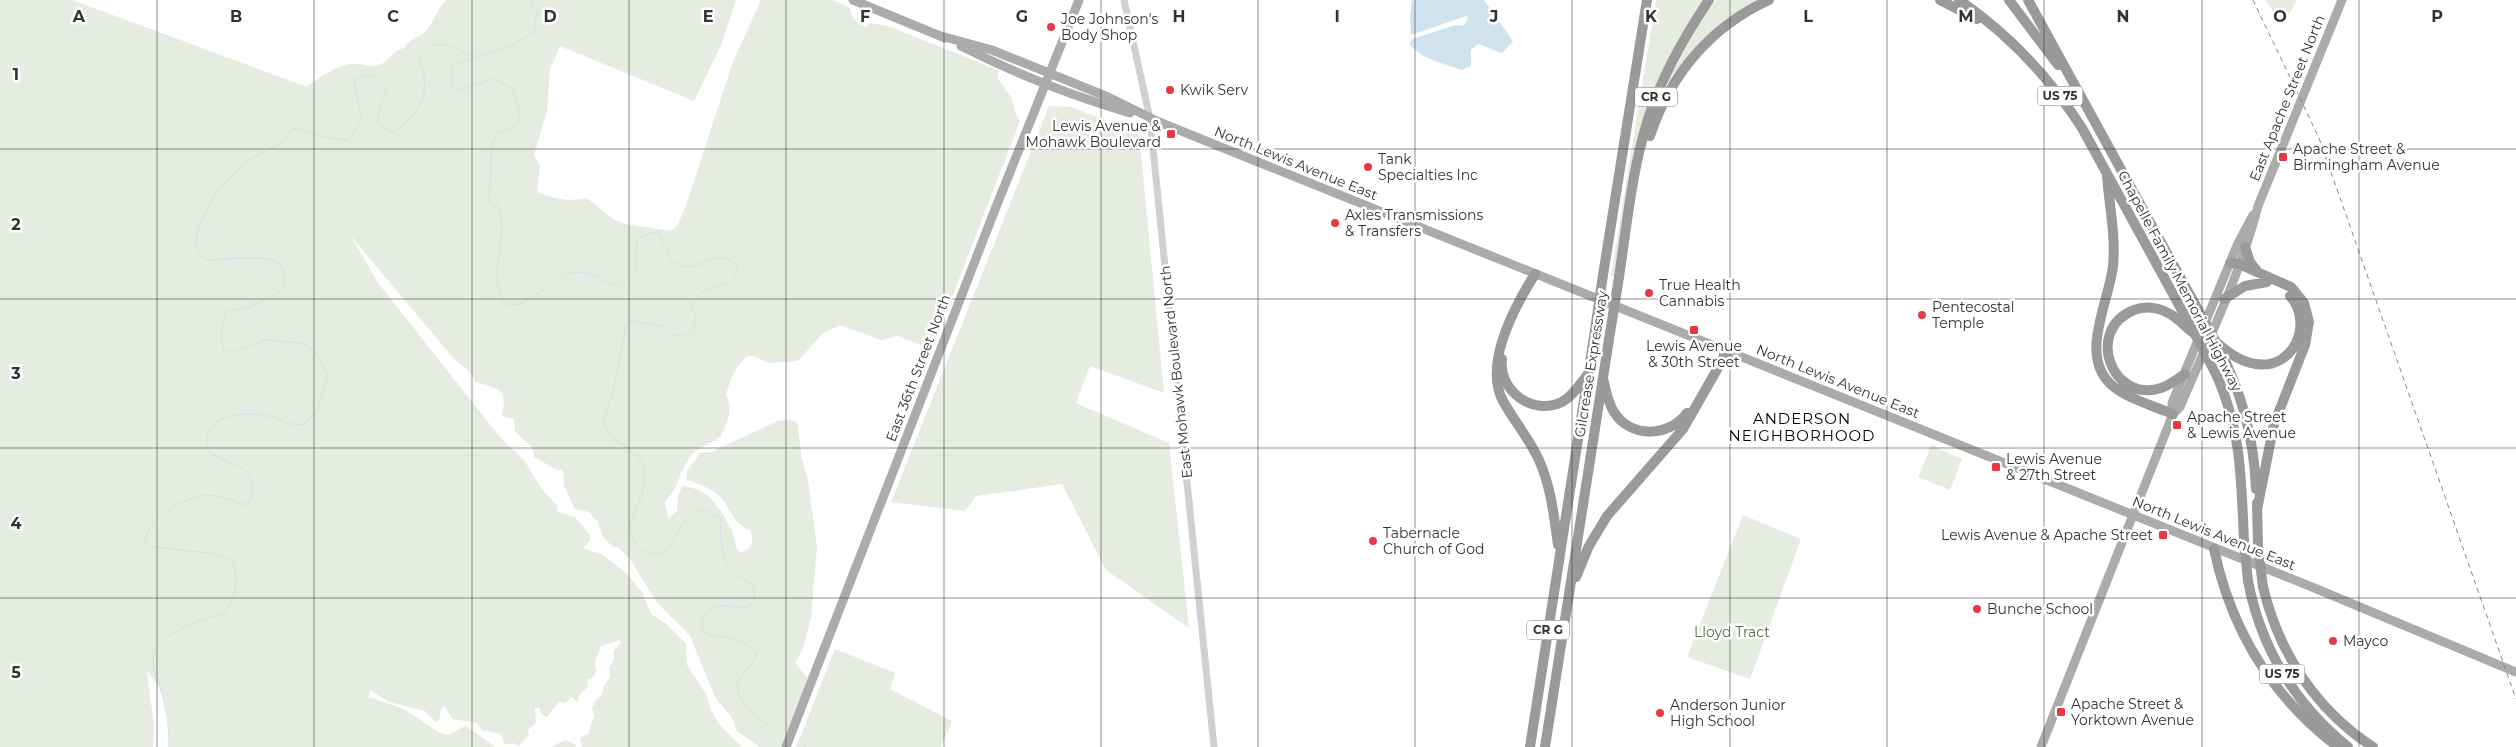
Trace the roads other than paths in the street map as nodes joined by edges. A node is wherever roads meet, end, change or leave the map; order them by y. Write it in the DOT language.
graph roads {
  1 [pos="853,0"];
  2 [pos="1079,0"];
  3 [pos="1124,0"];
  4 [pos="1646,0"];
  5 [pos="1653,0"];
  6 [pos="1709,0"];
  7 [pos="1768,0"];
  8 [pos="1940,0"];
  9 [pos="1960,0"];
  10 [pos="2009,0"];
  11 [pos="2028,0"];
  12 [pos="2342,0"];
  13 [pos="2000,31"];
  14 [pos="1636,66"];
  15 [pos="1048,78"];
  16 [pos="2086,104"];
  17 [pos="1150,119"];
  18 [pos="2107,172"];
  19 [pos="1630,204"];
  20 [pos="2258,206"];
  21 [pos="2245,247"];
  22 [pos="2235,266"];
  23 [pos="2257,272"];
  24 [pos="1535,274"];
  25 [pos="2267,282"];
  26 [pos="2224,299"];
  27 [pos="2183,319"];
  28 [pos="1725,350"];
  29 [pos="2227,355"];
  30 [pos="1589,373"];
  31 [pos="2184,374"];
  32 [pos="1603,377"];
  33 [pos="2173,414"];
  34 [pos="2257,510"];
  35 [pos="2133,515"];
  36 [pos="2214,549"];
  37 [pos="1560,553"];
  38 [pos="1569,594"];
  39 [pos="2516,672"];
  40 [pos="786,747"];
  41 [pos="1214,747"];
  42 [pos="1530,747"];
  43 [pos="1545,747"];
  44 [pos="2041,747"];
  45 [pos="2338,747"];
  46 [pos="2348,747"];
  47 [pos="2373,747"];
  1 -- 15 [label="main road, North Lewis Avenue East"];
  2 -- 15 [label="main road, East 36th Street North"];
  3 -- 17 [label="street, East Mohawk Boulevard North"];
  4 -- 14 [label="highway, Gilcrease Expressway / CR G"];
  5 -- 14 [label="highway"];
  6 -- 19 [label="highway, Gilcrease Expressway / CR G"];
  7 -- 19 [label="highway"];
  8 -- 13 [label="highway"];
  9 -- 13 [label="highway, Chapelle Family Memorial Highway / US 75"];
  10 -- 16 [label="highway"];
  11 -- 16 [label="highway, Chapelle Family Memorial Highway / US 75"];
  12 -- 20 [label="main road, East Apache Street North"];
  13 -- 18 [label="highway, Chapelle Family Memorial Highway / US 75"];
  14 -- 30 [label="highway, Gilcrease Expressway / CR G, bridge"];
  15 -- 17 [label="main road, North Lewis Avenue East"];
  15 -- 40 [label="main road, East 36th Street North"];
  16 -- 29 [label="highway, Chapelle Family Memorial Highway / US 75, bridge"];
  17 -- 24 [label="main road, North Lewis Avenue East"];
  17 -- 41 [label="street, East Mohawk Boulevard North"];
  18 -- 27 [label="highway, Chapelle Family Memorial Highway / US 75"];
  18 -- 33 [label="highway"];
  19 -- 32 [label="highway, Gilcrease Expressway / CR G, bridge"];
  20 -- 21 [label="main road, East Apache Street North"];
  20 -- 22 [label="main road, East Apache Street North"];
  21 -- 22 [label="main road, East Apache Street North"];
  21 -- 23 [label="highway"];
  22 -- 23 [label="highway"];
  22 -- 25 [label="highway"];
  22 -- 26 [label="main road, East Apache Street North"];
  22 -- 31 [label="main road, East Apache Street North"];
  23 -- 34 [label="highway"];
  24 -- 28 [label="main road, North Lewis Avenue East"];
  24 -- 30 [label="highway"];
  24 -- 37 [label="highway"];
  25 -- 26 [label="highway"];
  25 -- 29 [label="highway"];
  26 -- 33 [label="main road, East Apache Street North"];
  27 -- 31 [label="highway"];
  27 -- 46 [label="highway, Chapelle Family Memorial Highway / US 75, bridge"];
  28 -- 32 [label="highway"];
  28 -- 35 [label="main road, North Lewis Avenue East"];
  28 -- 38 [label="highway"];
  29 -- 34 [label="highway, Chapelle Family Memorial Highway / US 75"];
  30 -- 37 [label="highway, Gilcrease Expressway / CR G"];
  31 -- 33 [label="main road, East Apache Street North"];
  32 -- 38 [label="highway, Gilcrease Expressway / CR G"];
  33 -- 35 [label="main road, East Apache Street North"];
  34 -- 47 [label="highway, Chapelle Family Memorial Highway / US 75, bridge"];
  35 -- 36 [label="main road, North Lewis Avenue East"];
  35 -- 44 [label="main road, East Apache Street North"];
  36 -- 39 [label="main road, North Lewis Avenue East"];
  36 -- 45 [label="highway"];
  37 -- 42 [label="highway, Gilcrease Expressway / CR G"];
  38 -- 43 [label="highway, Gilcrease Expressway / CR G"];
}
